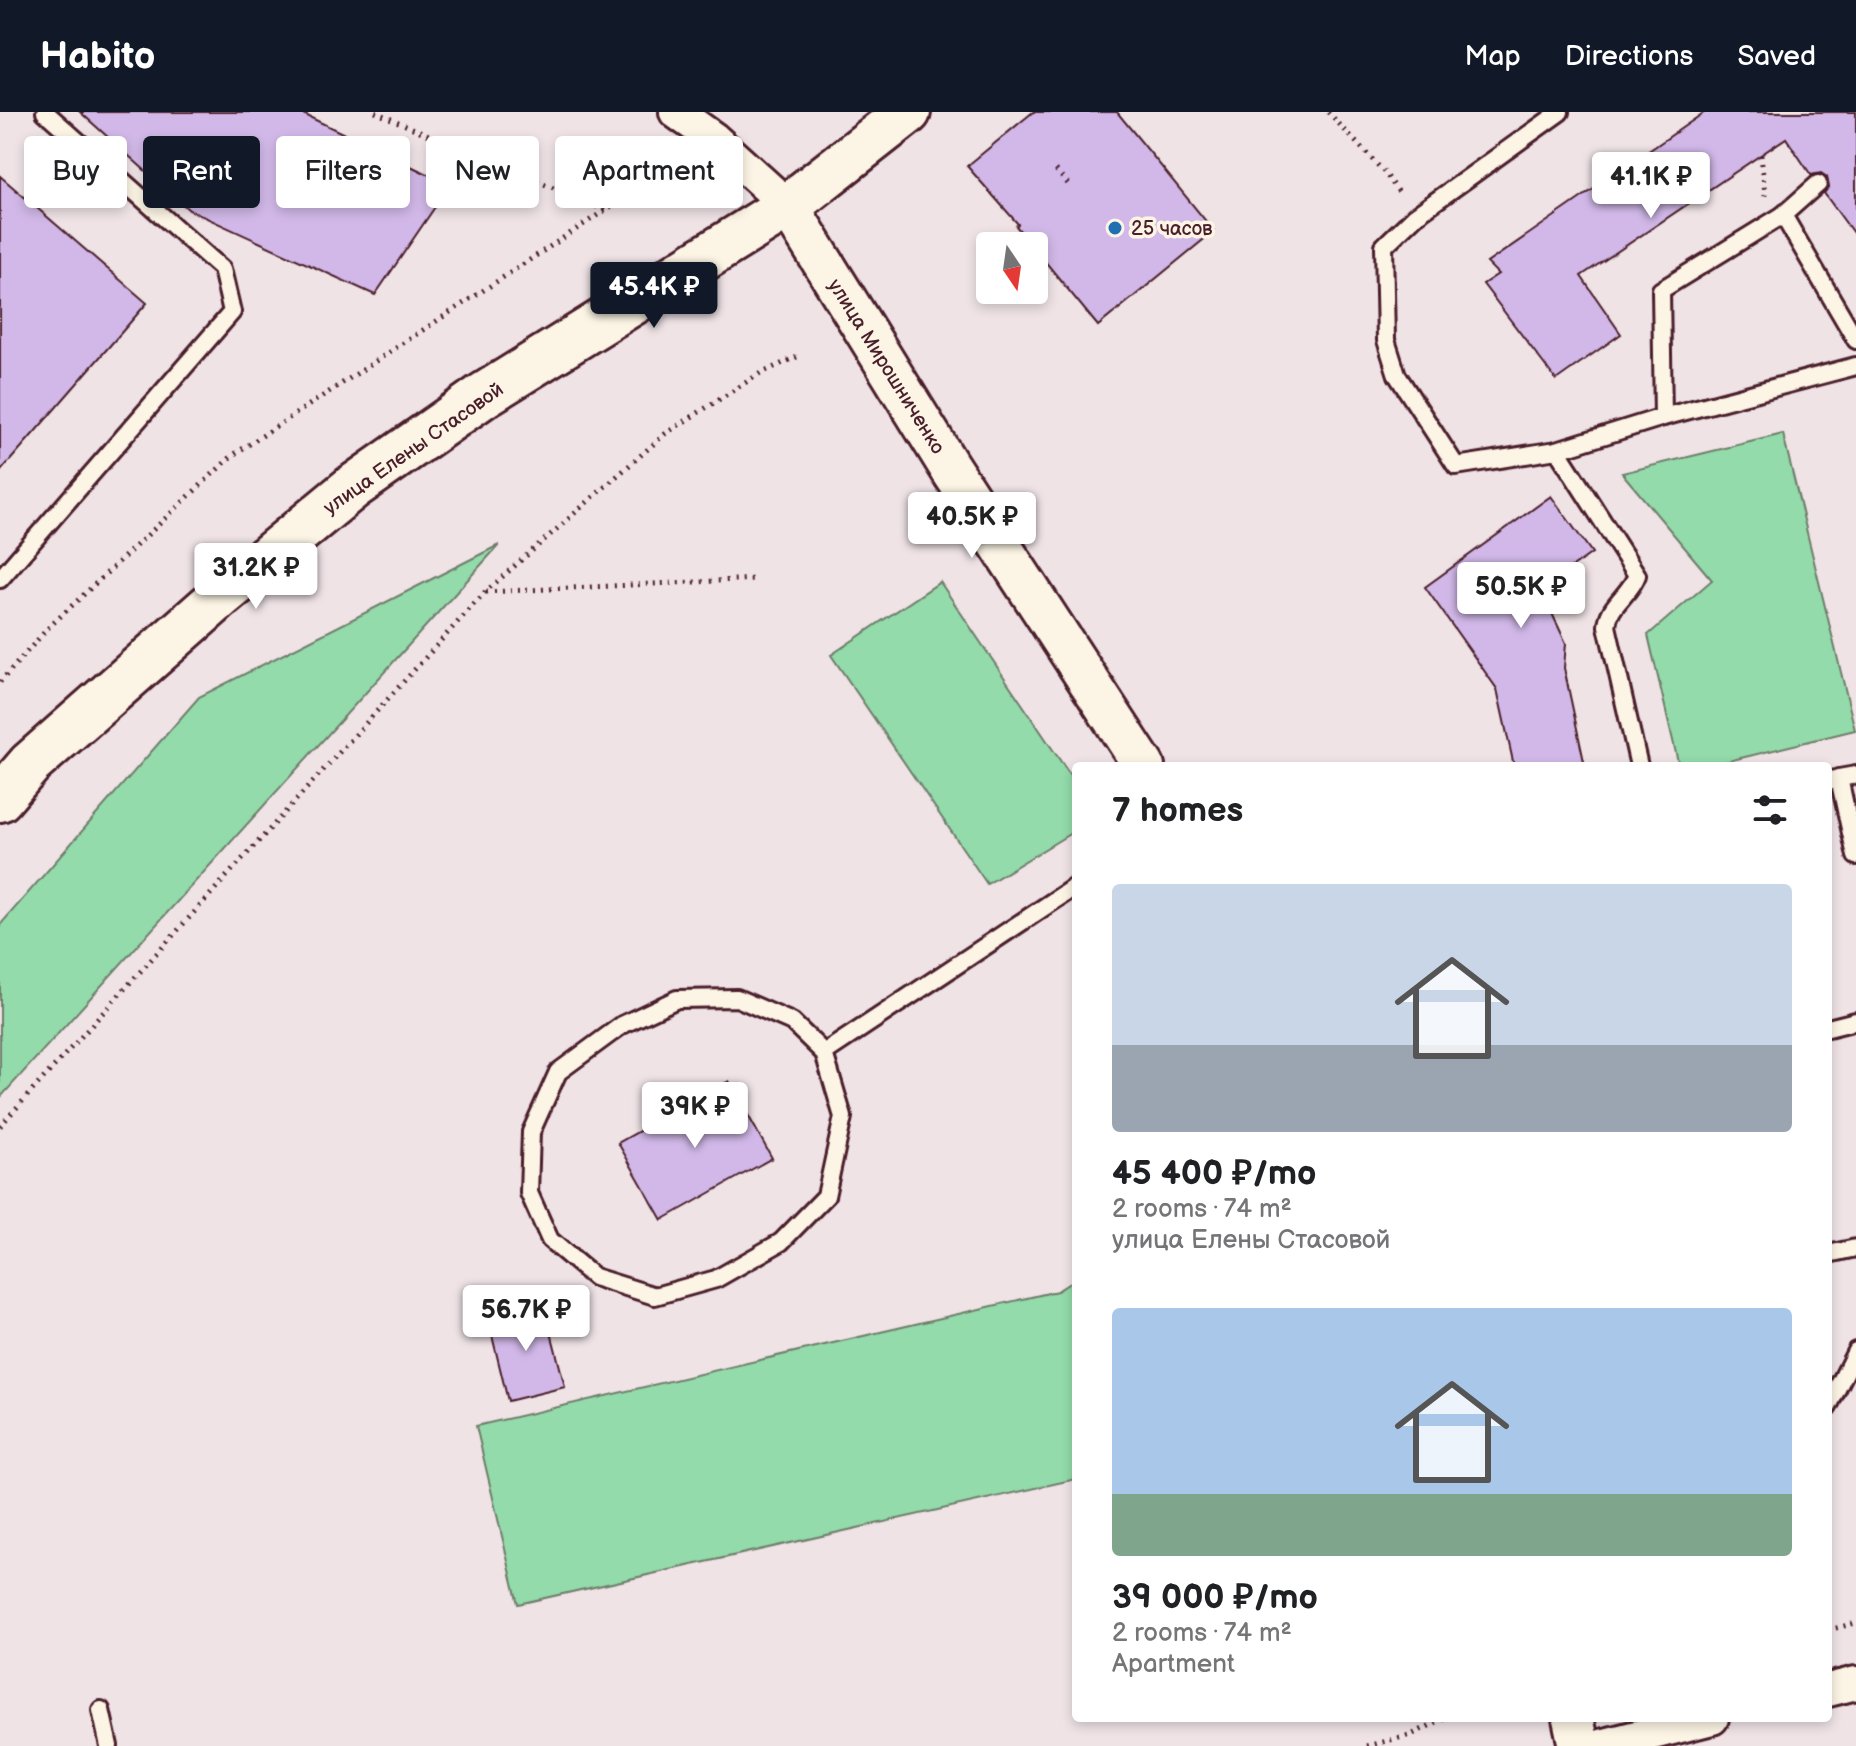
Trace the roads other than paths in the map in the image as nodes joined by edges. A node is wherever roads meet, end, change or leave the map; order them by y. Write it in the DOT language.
graph roads {
  1 [pos="45,112"];
  2 [pos="676,112"];
  3 [pos="908,112"];
  4 [pos="1560,112"];
  5 [pos="1818,184"];
  6 [pos="788,206"];
  7 [pos="1783,215"];
  8 [pos="1856,340"];
  9 [pos="1856,366"];
  10 [pos="1663,417"];
  11 [pos="1557,450"];
  12 [pos="0,579"];
  13 [pos="1141,762"];
  14 [pos="1638,762"];
  15 [pos="1841,778"];
  16 [pos="0,799"];
  17 [pos="1856,856"];
  18 [pos="1072,889"];
  19 [pos="1856,1021"];
  20 [pos="1832,1027"];
  21 [pos="824,1053"];
  22 [pos="1856,1248"];
  23 [pos="1832,1253"];
  24 [pos="1856,1351"];
  25 [pos="1832,1399"];
  26 [pos="1856,1683"];
  27 [pos="1832,1689"];
  28 [pos="101,1710"];
  29 [pos="1574,1722"];
  30 [pos="1696,1722"];
  31 [pos="109,1746"];
  32 [pos="1579,1746"];
  33 [pos="1601,1746"];
  1 -- 12 [label="lane"];
  2 -- 6 [label="street"];
  3 -- 6 [label="main road, улица Елены Стасовой"];
  4 -- 11 [label="lane"];
  5 -- 7 [label="lane"];
  6 -- 13 [label="street, улица Мирошниченко"];
  6 -- 16 [label="main road, улица Елены Стасовой"];
  7 -- 8 [label="lane"];
  7 -- 10 [label="lane"];
  9 -- 10 [label="lane"];
  10 -- 11 [label="lane"];
  11 -- 14 [label="lane"];
  15 -- 17 [label="lane"];
  18 -- 21 [label="lane"];
  19 -- 20 [label="lane"];
  21 -- 21 [label="lane"];
  22 -- 23 [label="lane"];
  24 -- 25 [label="lane"];
  26 -- 27 [label="street"];
  28 -- 31 [label="lane"];
  29 -- 32 [label="street"];
  30 -- 33 [label="street"];
}
